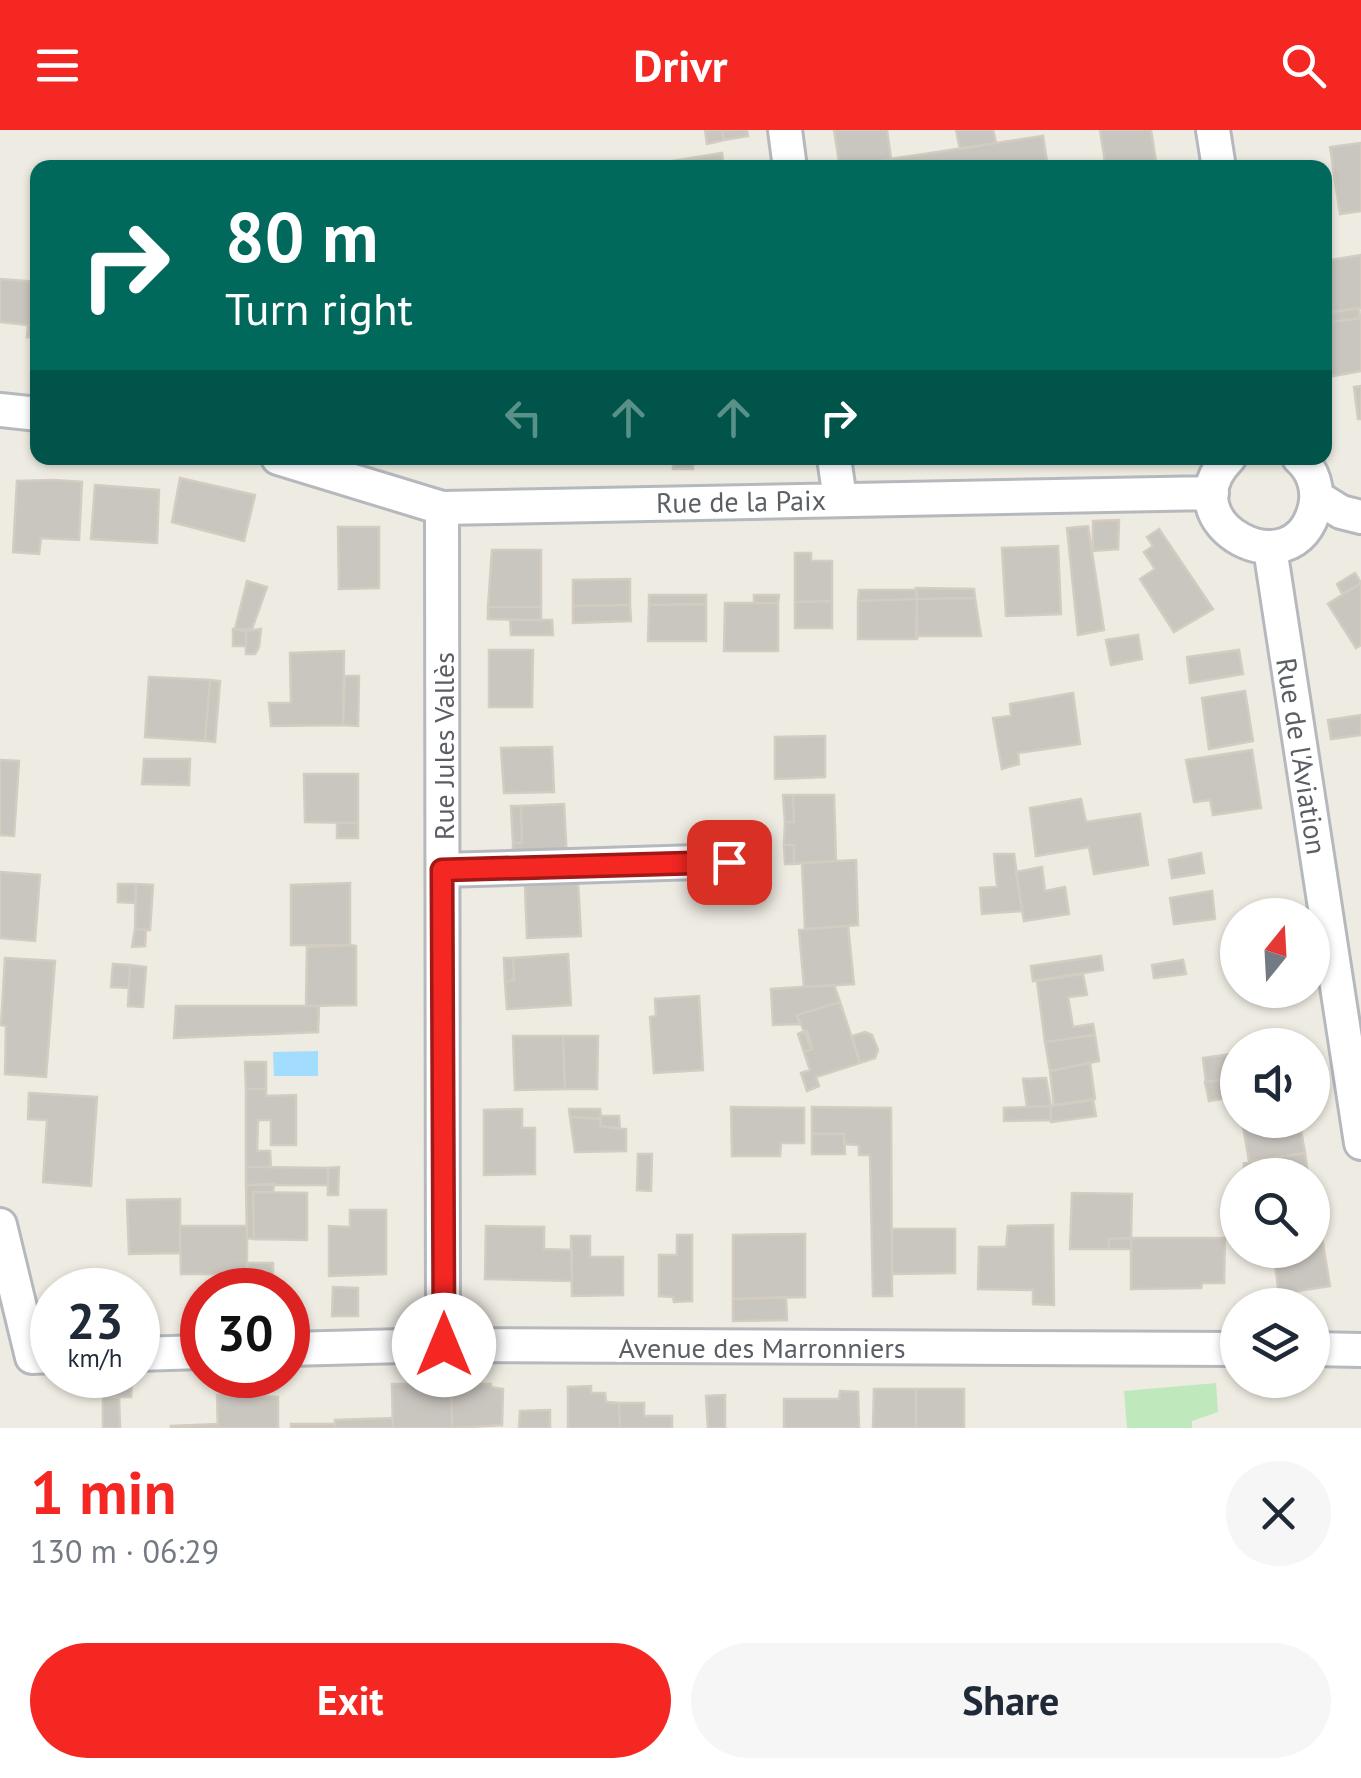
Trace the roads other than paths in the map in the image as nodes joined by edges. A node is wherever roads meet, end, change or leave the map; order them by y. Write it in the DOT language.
graph roads {
  1 [pos="784,130"];
  2 [pos="1214,130"];
  3 [pos="789,160"];
  4 [pos="1218,160"];
  5 [pos="0,410"];
  6 [pos="30,413"];
  7 [pos="301,465"];
  8 [pos="835,465"];
  9 [pos="1224,465"];
  10 [pos="1304,465"];
  11 [pos="1212,493"];
  12 [pos="1317,496"];
  13 [pos="840,499"];
  14 [pos="442,508"];
  15 [pos="1361,517"];
  16 [pos="1270,548"];
  17 [pos="729,862"];
  18 [pos="442,870"];
  19 [pos="1361,1143"];
  20 [pos="0,1226"];
  21 [pos="30,1320"];
  22 [pos="444,1345"];
  23 [pos="310,1349"];
  24 [pos="1220,1349"];
  25 [pos="1330,1350"];
  26 [pos="1361,1350"];
  1 -- 3 [label="street"];
  2 -- 4 [label="street"];
  5 -- 6 [label="street"];
  7 -- 14 [label="street, Rue de la Paix"];
  8 -- 13 [label="street"];
  9 -- 11 [label="street"];
  10 -- 12 [label="street"];
  11 -- 13 [label="street, Rue de la Paix"];
  11 -- 16 [label="street"];
  12 -- 15 [label="street"];
  12 -- 16 [label="street"];
  13 -- 14 [label="street, Rue de la Paix"];
  14 -- 18 [label="street, Rue Jules Vallès"];
  16 -- 19 [label="street, Rue de l'Aviation"];
  17 -- 18 [label="street"];
  18 -- 22 [label="street, Rue Jules Vallès"];
  20 -- 21 [label="street"];
  22 -- 23 [label="street, Avenue des Marronniers"];
  22 -- 24 [label="street, Avenue des Marronniers"];
  25 -- 26 [label="street"];
}
